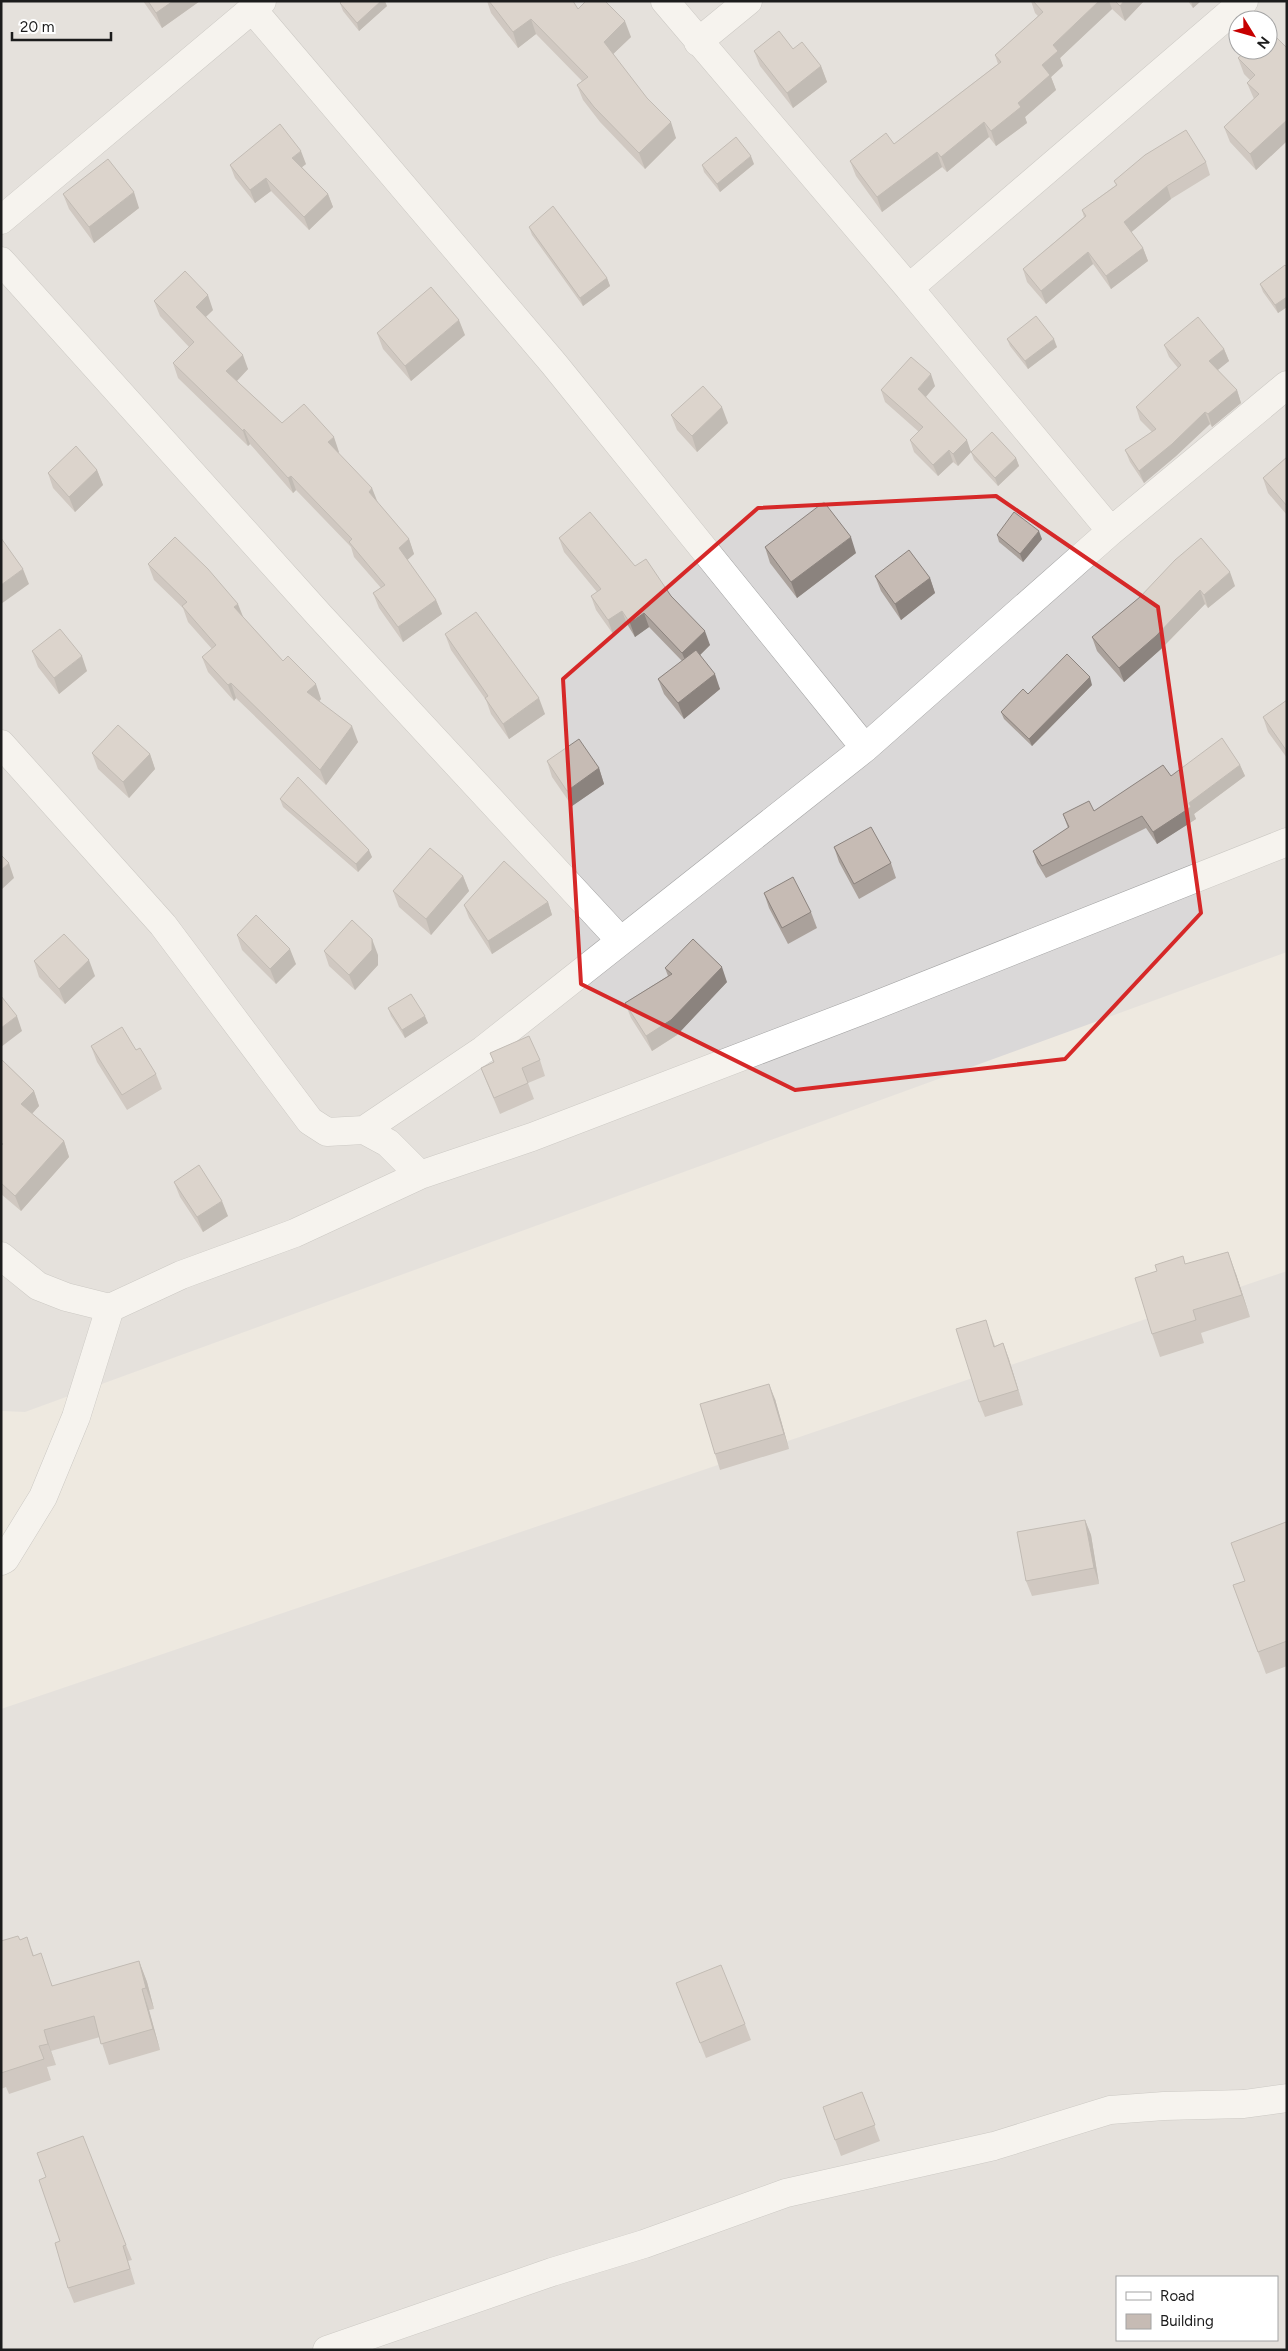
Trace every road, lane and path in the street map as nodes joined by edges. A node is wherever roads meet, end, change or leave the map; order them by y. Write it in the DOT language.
graph roads {
  1 [pos="666,1"];
  2 [pos="748,1"];
  3 [pos="1244,1"];
  4 [pos="258,5"];
  5 [pos="698,42"];
  6 [pos="1,220"];
  7 [pos="1,261"];
  8 [pos="909,288"];
  9 [pos="1287,385"];
  10 [pos="1111,531"];
  11 [pos="1,744"];
  12 [pos="865,748"];
  13 [pos="1287,842"];
  14 [pos="620,940"];
  15 [pos="364,1130"];
  16 [pos="420,1175"];
  17 [pos="1,1256"];
  18 [pos="110,1308"];
  19 [pos="1,1562"];
  20 [pos="1287,2098"];
  21 [pos="327,2350"];
  1 -- 5 [label="street"];
  2 -- 5 [label="street"];
  3 -- 8 [label="street"];
  4 -- 6 [label="street"];
  4 -- 12 [label="street"];
  5 -- 8 [label="street"];
  7 -- 14 [label="street"];
  8 -- 10 [label="street"];
  9 -- 10 [label="street"];
  10 -- 12 [label="street"];
  11 -- 15 [label="street"];
  12 -- 14 [label="street"];
  13 -- 16 [label="street"];
  14 -- 15 [label="street"];
  15 -- 16 [label="street"];
  16 -- 18 [label="street"];
  17 -- 18 [label="street"];
  18 -- 19 [label="street"];
  20 -- 21 [label="street"];
}
